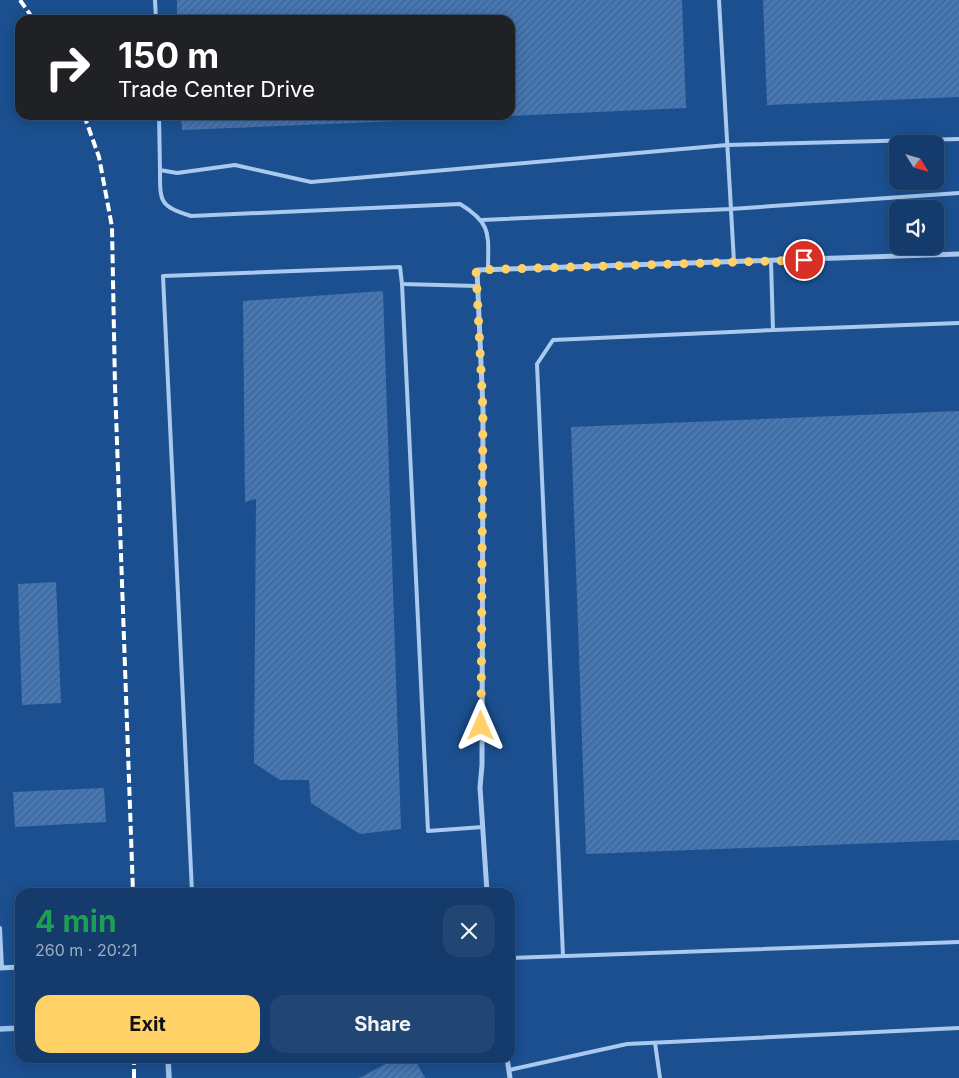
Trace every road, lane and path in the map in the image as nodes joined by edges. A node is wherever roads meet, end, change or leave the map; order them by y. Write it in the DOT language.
graph roads {
  1 [pos="155,0"];
  2 [pos="719,0"];
  3 [pos="156,15"];
  4 [pos="159,120"];
  5 [pos="959,140"];
  6 [pos="727,145"];
  7 [pos="160,167"];
  8 [pos="959,193"];
  9 [pos="731,209"];
  10 [pos="482,220"];
  11 [pos="959,254"];
  12 [pos="771,261"];
  13 [pos="734,262"];
  14 [pos="488,270"];
  15 [pos="402,284"];
  16 [pos="477,286"];
  17 [pos="959,323"];
  18 [pos="773,330"];
  19 [pos="483,827"];
  20 [pos="192,888"];
  21 [pos="487,888"];
  22 [pos="0,928"];
  23 [pos="959,942"];
  24 [pos="563,956"];
  25 [pos="515,958"];
  26 [pos="1,968"];
  27 [pos="15,968"];
  28 [pos="959,1028"];
  29 [pos="656,1043"];
  30 [pos="508,1063"];
  31 [pos="509,1070"];
  32 [pos="510,1078"];
  33 [pos="660,1078"];
  1 -- 3 [label="lane"];
  2 -- 6 [label="lane"];
  4 -- 7 [label="lane"];
  5 -- 6 [label="lane"];
  6 -- 7 [label="lane"];
  6 -- 9 [label="lane"];
  7 -- 10 [label="lane"];
  8 -- 9 [label="lane"];
  9 -- 10 [label="lane"];
  9 -- 13 [label="lane"];
  10 -- 14 [label="lane"];
  11 -- 12 [label="street"];
  12 -- 13 [label="street"];
  12 -- 18 [label="lane"];
  13 -- 14 [label="street"];
  14 -- 16 [label="street"];
  15 -- 16 [label="lane"];
  15 -- 19 [label="lane"];
  15 -- 20 [label="lane"];
  16 -- 19 [label="street"];
  17 -- 18 [label="lane"];
  18 -- 24 [label="lane"];
  19 -- 21 [label="street"];
  22 -- 26 [label="lane"];
  23 -- 24 [label="lane"];
  24 -- 25 [label="lane"];
  26 -- 27 [label="street"];
  28 -- 29 [label="lane"];
  29 -- 31 [label="lane"];
  29 -- 33 [label="lane"];
  30 -- 31 [label="street"];
  31 -- 32 [label="street"];
}
